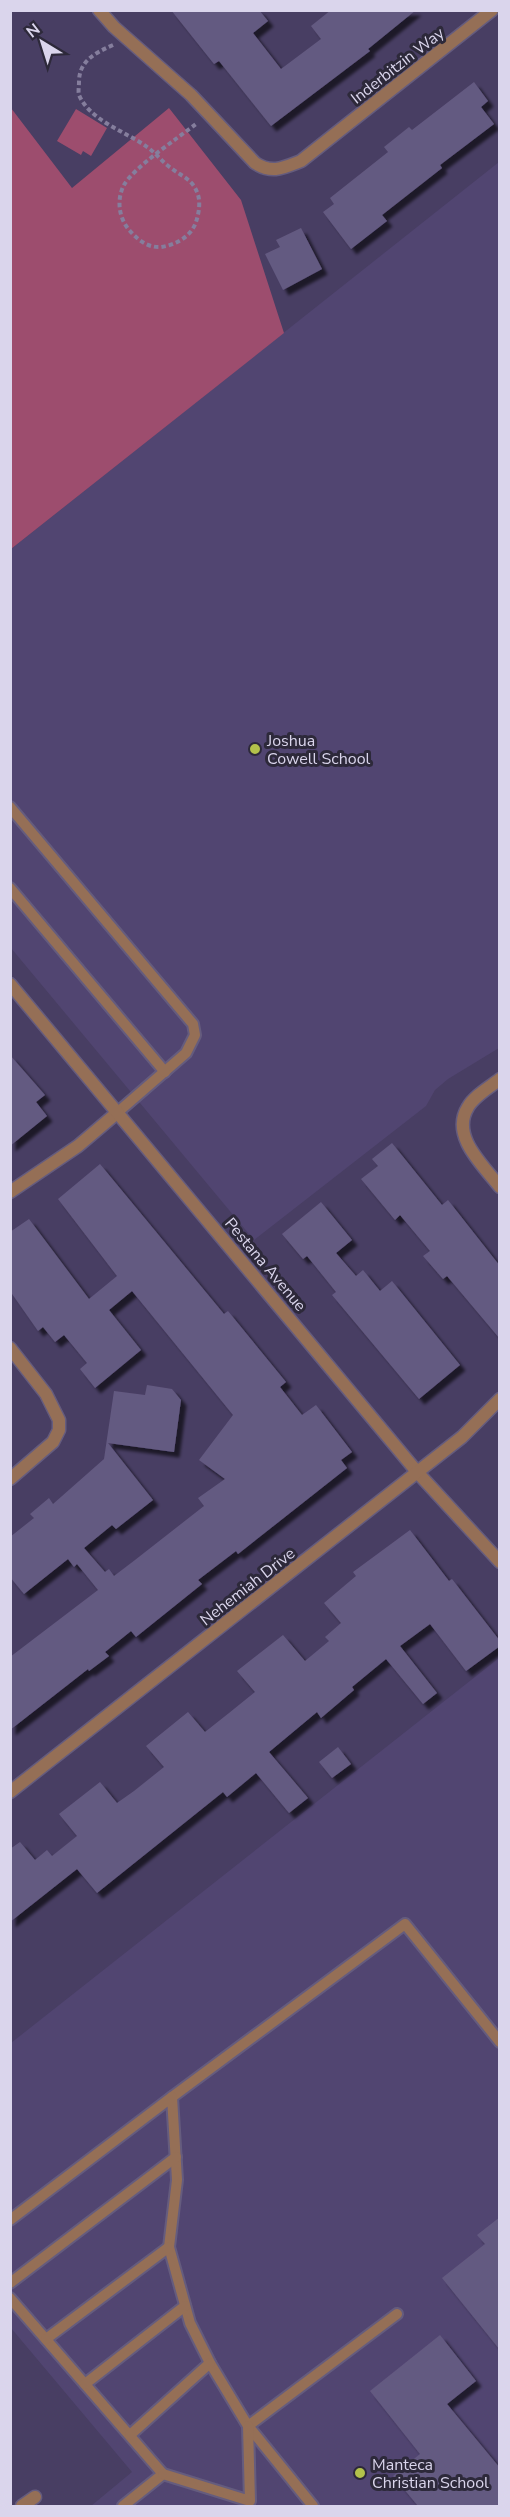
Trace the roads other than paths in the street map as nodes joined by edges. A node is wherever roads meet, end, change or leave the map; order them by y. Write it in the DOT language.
graph roads {
  1 [pos="99,10"];
  2 [pos="492,10"];
  3 [pos="10,807"];
  4 [pos="10,888"];
  5 [pos="10,984"];
  6 [pos="165,1072"];
  7 [pos="500,1079"];
  8 [pos="118,1112"];
  9 [pos="500,1187"];
  10 [pos="10,1192"];
  11 [pos="10,1348"];
  12 [pos="500,1399"];
  13 [pos="418,1473"];
  14 [pos="10,1479"];
  15 [pos="500,1562"];
  16 [pos="10,1792"];
  17 [pos="500,2042"];
  18 [pos="172,2097"];
  19 [pos="176,2157"];
  20 [pos="10,2220"];
  21 [pos="170,2247"];
  22 [pos="10,2283"];
  23 [pos="10,2298"];
  24 [pos="185,2306"];
  25 [pos="397,2314"];
  26 [pos="46,2339"];
  27 [pos="210,2363"];
  28 [pos="86,2384"];
  29 [pos="248,2426"];
  30 [pos="130,2435"];
  31 [pos="163,2474"];
  32 [pos="34,2497"];
  33 [pos="22,2506"];
  34 [pos="123,2506"];
  35 [pos="312,2506"];
  1 -- 2 [label="street, Inderbitzin Way"];
  3 -- 6 [label="lane"];
  4 -- 6 [label="lane"];
  5 -- 8 [label="street, Pestana Avenue"];
  6 -- 8 [label="lane"];
  7 -- 9 [label="street"];
  8 -- 10 [label="street"];
  8 -- 13 [label="street, Pestana Avenue"];
  11 -- 14 [label="street"];
  12 -- 13 [label="street, Nehemiah Drive"];
  13 -- 15 [label="street, Pestana Avenue"];
  13 -- 16 [label="street, Nehemiah Drive"];
  17 -- 18 [label="lane"];
  18 -- 19 [label="lane"];
  18 -- 20 [label="lane"];
  19 -- 21 [label="lane"];
  19 -- 22 [label="lane"];
  21 -- 24 [label="lane"];
  21 -- 26 [label="lane"];
  23 -- 26 [label="lane"];
  24 -- 27 [label="lane"];
  24 -- 28 [label="lane"];
  25 -- 29 [label="lane"];
  26 -- 28 [label="lane"];
  27 -- 29 [label="lane"];
  27 -- 30 [label="lane"];
  28 -- 30 [label="lane"];
  29 -- 31 [label="lane"];
  29 -- 35 [label="lane"];
  30 -- 31 [label="lane"];
  31 -- 34 [label="lane"];
  32 -- 33 [label="street"];
}
